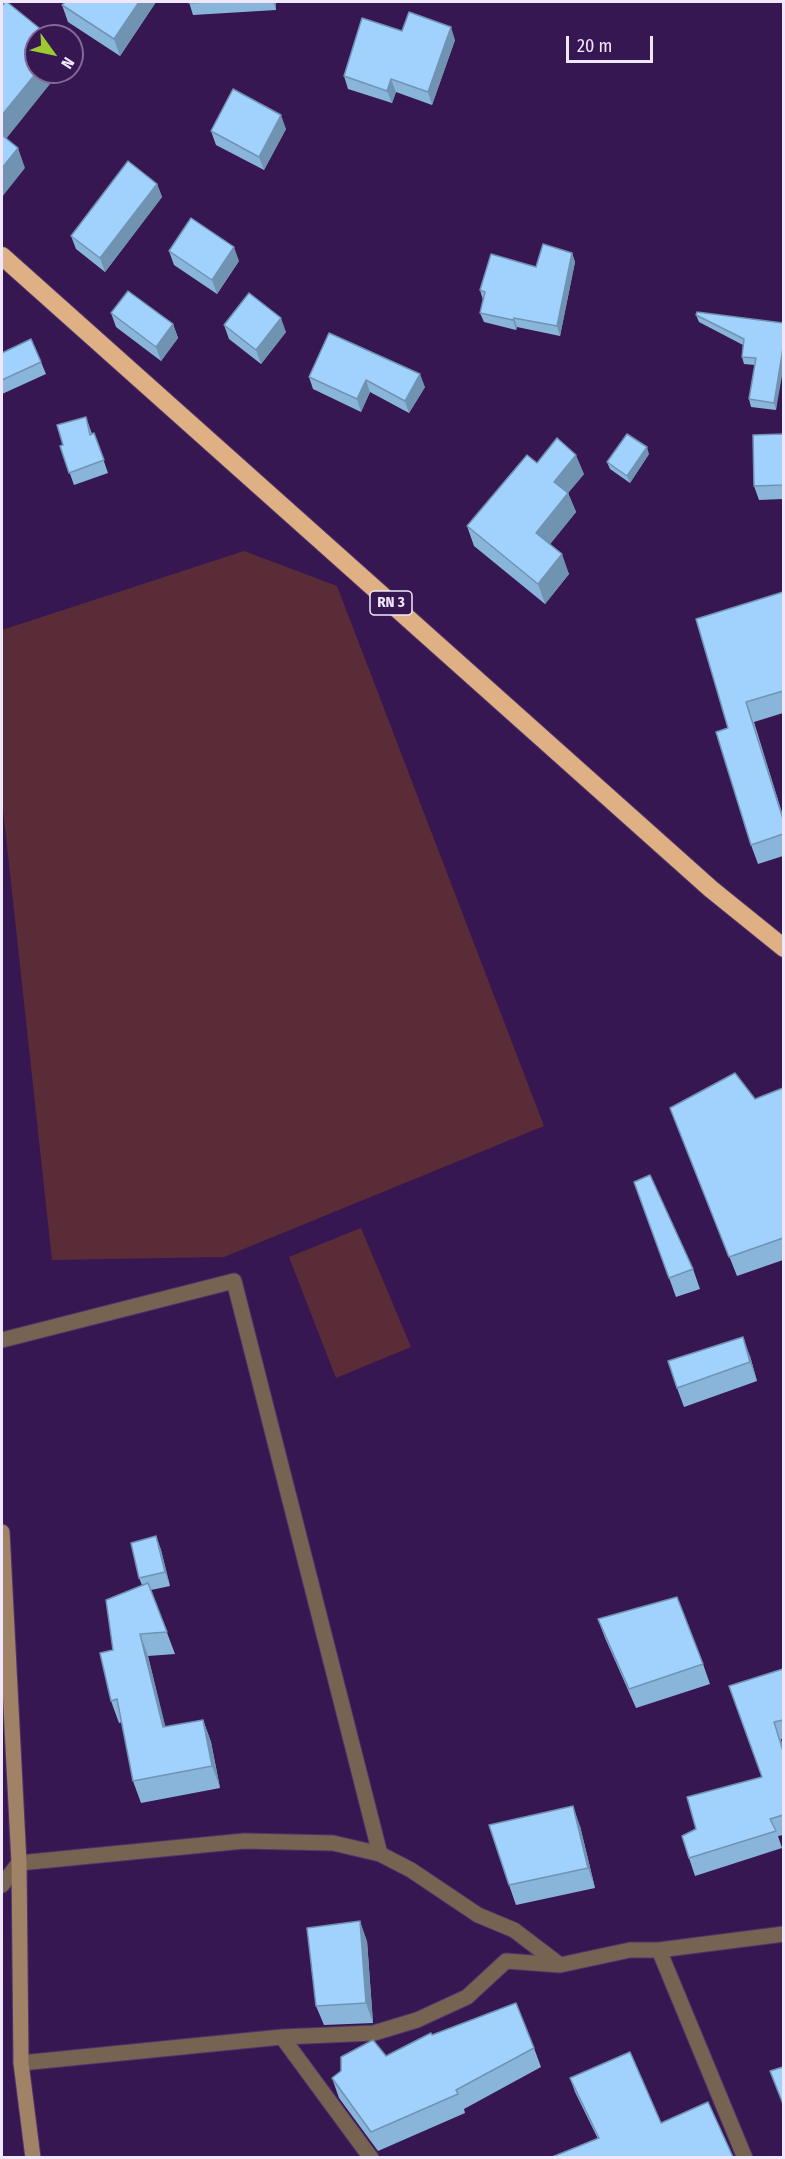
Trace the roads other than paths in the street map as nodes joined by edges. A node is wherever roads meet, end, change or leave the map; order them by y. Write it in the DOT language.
graph roads {
  1 [pos="2,256"];
  2 [pos="783,948"];
  3 [pos="2,1340"];
  4 [pos="2,1532"];
  5 [pos="380,1854"];
  6 [pos="19,1863"];
  7 [pos="2,1885"];
  8 [pos="783,1934"];
  9 [pos="659,1950"];
  10 [pos="560,1965"];
  11 [pos="282,2037"];
  12 [pos="21,2063"];
  13 [pos="33,2157"];
  14 [pos="371,2157"];
  15 [pos="745,2157"];
  1 -- 2 [label="highway, RN 3"];
  3 -- 5 [label="street"];
  4 -- 6 [label="main road"];
  5 -- 6 [label="street"];
  5 -- 10 [label="street"];
  6 -- 7 [label="street"];
  6 -- 12 [label="main road"];
  8 -- 9 [label="street"];
  9 -- 10 [label="street"];
  9 -- 15 [label="street"];
  10 -- 11 [label="street"];
  11 -- 12 [label="street"];
  11 -- 14 [label="street"];
  12 -- 13 [label="main road"];
}
